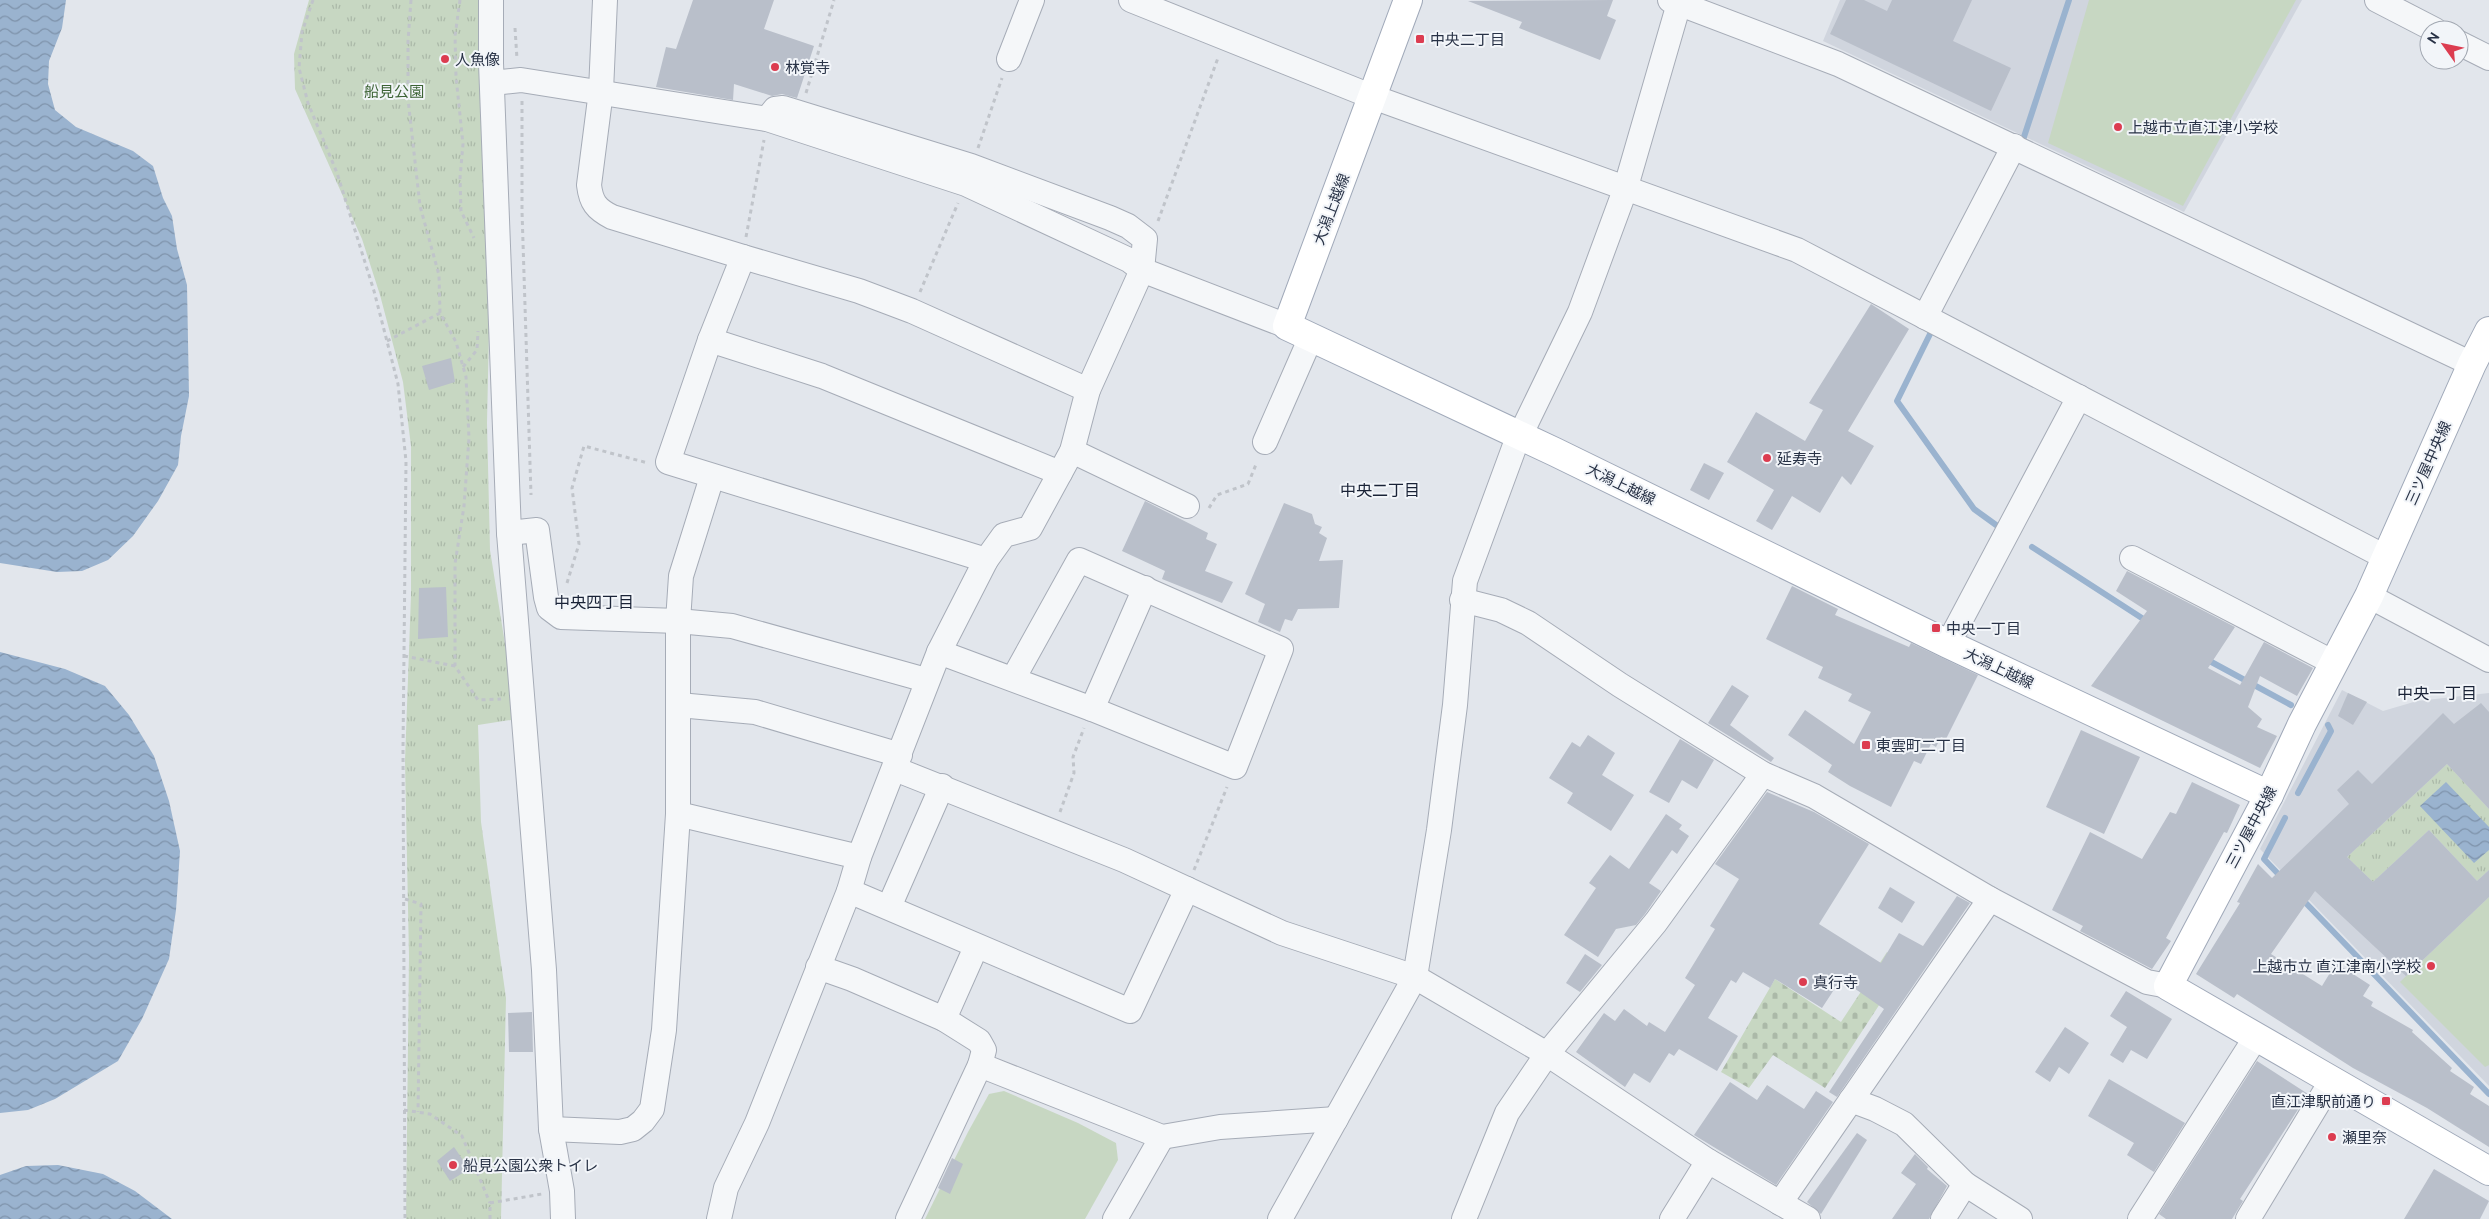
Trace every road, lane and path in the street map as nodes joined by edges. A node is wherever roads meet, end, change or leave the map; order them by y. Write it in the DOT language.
graph roads {
  1 [pos="313,0"];
  2 [pos="411,0"];
  3 [pos="460,0"];
  4 [pos="491,0"];
  5 [pos="604,0"];
  6 [pos="834,0"];
  7 [pos="1032,0"];
  8 [pos="1131,0"];
  9 [pos="1408,0"];
  10 [pos="2377,0"];
  11 [pos="1676,1"];
  12 [pos="2419,22"];
  13 [pos="1225,38"];
  14 [pos="2469,47"];
  15 [pos="2489,58"];
  16 [pos="1009,59"];
  17 [pos="522,80"];
  18 [pos="492,83"];
  19 [pos="601,91"];
  20 [pos="1373,97"];
  21 [pos="800,112"];
  22 [pos="767,119"];
  23 [pos="2014,146"];
  24 [pos="969,175"];
  25 [pos="1625,190"];
  26 [pos="1145,239"];
  27 [pos="475,245"];
  28 [pos="743,258"];
  29 [pos="1142,270"];
  30 [pos="912,310"];
  31 [pos="440,313"];
  32 [pos="1925,317"];
  33 [pos="478,326"];
  34 [pos="1299,332"];
  35 [pos="2489,332"];
  36 [pos="710,340"];
  37 [pos="387,341"];
  38 [pos="2478,363"];
  39 [pos="463,367"];
  40 [pos="1088,390"];
  41 [pos="2079,397"];
  42 [pos="1520,436"];
  43 [pos="1265,442"];
  44 [pos="1072,451"];
  45 [pos="668,462"];
  46 [pos="1060,473"];
  47 [pos="712,477"];
  48 [pos="532,501"];
  49 [pos="1188,506"];
  50 [pos="509,533"];
  51 [pos="2132,558"];
  52 [pos="2387,558"];
  53 [pos="986,560"];
  54 [pos="1144,588"];
  55 [pos="2369,596"];
  56 [pos="546,597"];
  57 [pos="1462,600"];
  58 [pos="678,621"];
  59 [pos="1948,644"];
  60 [pos="939,652"];
  61 [pos="404,656"];
  62 [pos="2489,660"];
  63 [pos="2334,663"];
  64 [pos="455,666"];
  65 [pos="1013,679"];
  66 [pos="926,680"];
  67 [pos="522,699"];
  68 [pos="679,705"];
  69 [pos="1092,710"];
  70 [pos="898,762"];
  71 [pos="1235,767"];
  72 [pos="1763,774"];
  73 [pos="942,786"];
  74 [pos="2269,795"];
  75 [pos="678,814"];
  76 [pos="1052,831"];
  77 [pos="859,857"];
  78 [pos="1187,889"];
  79 [pos="849,891"];
  80 [pos="405,899"];
  81 [pos="1990,899"];
  82 [pos="889,907"];
  83 [pos="976,947"];
  84 [pos="818,967"];
  85 [pos="1415,977"];
  86 [pos="2168,986"];
  87 [pos="944,1019"];
  88 [pos="2256,1037"];
  89 [pos="1547,1054"];
  90 [pos="980,1065"];
  91 [pos="2332,1080"];
  92 [pos="1851,1100"];
  93 [pos="404,1110"];
  94 [pos="418,1112"];
  95 [pos="1336,1119"];
  96 [pos="551,1130"];
  97 [pos="1162,1137"];
  98 [pos="1708,1161"];
  99 [pos="2489,1171"];
  100 [pos="1965,1184"];
  101 [pos="562,1191"];
  102 [pos="1780,1203"];
  103 [pos="490,1204"];
  104 [pos="2144,1218"];
  105 [pos="405,1219"];
  106 [pos="490,1219"];
  107 [pos="563,1219"];
  108 [pos="719,1219"];
  109 [pos="908,1219"];
  110 [pos="1114,1219"];
  111 [pos="1280,1219"];
  112 [pos="1464,1219"];
  113 [pos="1672,1219"];
  114 [pos="1808,1219"];
  115 [pos="1943,1219"];
  116 [pos="2020,1219"];
  117 [pos="2248,1219"];
  1 -- 37 [label="path"];
  2 -- 31 [label="path"];
  3 -- 27 [label="path"];
  4 -- 18 [label="street"];
  5 -- 19 [label="street"];
  6 -- 21 [label="path"];
  7 -- 16 [label="street"];
  8 -- 13 [label="street"];
  9 -- 20 [label="main road, 大潟上越線"];
  10 -- 12 [label="street"];
  11 -- 23 [label="street"];
  11 -- 25 [label="street"];
  13 -- 20 [label="street"];
  13 -- 26 [label="path"];
  14 -- 15 [label="street"];
  16 -- 24 [label="path"];
  17 -- 18 [label="street"];
  17 -- 19 [label="street"];
  17 -- 48 [label="path"];
  18 -- 50 [label="street"];
  19 -- 22 [label="street"];
  19 -- 28 [label="street"];
  20 -- 25 [label="street"];
  20 -- 34 [label="main road, 大潟上越線"];
  21 -- 22 [label="street"];
  21 -- 24 [label="street"];
  22 -- 24 [label="street"];
  22 -- 28 [label="path"];
  23 -- 32 [label="street"];
  23 -- 38 [label="street"];
  24 -- 26 [label="street"];
  24 -- 29 [label="street"];
  24 -- 30 [label="path"];
  25 -- 32 [label="street"];
  25 -- 42 [label="street"];
  26 -- 29 [label="street"];
  28 -- 30 [label="street"];
  28 -- 36 [label="street"];
  29 -- 34 [label="street"];
  29 -- 40 [label="street"];
  30 -- 40 [label="street"];
  31 -- 37 [label="path"];
  31 -- 39 [label="path"];
  32 -- 41 [label="street"];
  33 -- 39 [label="path"];
  34 -- 42 [label="main road, 大潟上越線"];
  34 -- 43 [label="street"];
  35 -- 38 [label="main road, 三ツ屋中央線"];
  36 -- 45 [label="street"];
  36 -- 46 [label="street"];
  37 -- 61 [label="path"];
  38 -- 52 [label="main road, 三ツ屋中央線"];
  39 -- 64 [label="path"];
  40 -- 44 [label="street"];
  41 -- 52 [label="street"];
  41 -- 59 [label="street"];
  42 -- 57 [label="street"];
  42 -- 59 [label="main road, 大潟上越線"];
  43 -- 49 [label="path"];
  44 -- 46 [label="street"];
  44 -- 49 [label="street"];
  45 -- 47 [label="street"];
  45 -- 56 [label="path"];
  46 -- 53 [label="street"];
  47 -- 53 [label="street"];
  47 -- 58 [label="street"];
  50 -- 56 [label="street"];
  50 -- 67 [label="street"];
  51 -- 63 [label="street"];
  52 -- 55 [label="main road, 三ツ屋中央線"];
  53 -- 60 [label="street"];
  54 -- 65 [label="street"];
  54 -- 69 [label="street"];
  54 -- 71 [label="street"];
  55 -- 62 [label="street"];
  55 -- 63 [label="main road, 三ツ屋中央線"];
  56 -- 58 [label="street"];
  57 -- 72 [label="street"];
  57 -- 85 [label="street"];
  58 -- 66 [label="street"];
  58 -- 68 [label="street"];
  59 -- 74 [label="main road, 大潟上越線"];
  60 -- 65 [label="street"];
  60 -- 66 [label="street"];
  61 -- 64 [label="path"];
  61 -- 80 [label="path"];
  63 -- 74 [label="main road, 三ツ屋中央線"];
  64 -- 67 [label="path"];
  65 -- 69 [label="street"];
  66 -- 70 [label="street"];
  67 -- 96 [label="street"];
  68 -- 70 [label="street"];
  68 -- 75 [label="street"];
  69 -- 71 [label="street"];
  69 -- 76 [label="path"];
  70 -- 73 [label="street"];
  70 -- 77 [label="street"];
  71 -- 78 [label="path"];
  72 -- 81 [label="street"];
  72 -- 89 [label="street"];
  73 -- 76 [label="street"];
  73 -- 82 [label="street"];
  74 -- 86 [label="main road, 三ツ屋中央線"];
  75 -- 77 [label="street"];
  75 -- 96 [label="street"];
  76 -- 78 [label="street"];
  77 -- 79 [label="street"];
  78 -- 83 [label="street"];
  78 -- 85 [label="street"];
  79 -- 82 [label="street"];
  79 -- 84 [label="street"];
  80 -- 93 [label="path"];
  80 -- 94 [label="path"];
  81 -- 86 [label="street"];
  81 -- 92 [label="street"];
  82 -- 83 [label="street"];
  83 -- 87 [label="street"];
  84 -- 87 [label="street"];
  84 -- 108 [label="street"];
  85 -- 89 [label="street"];
  85 -- 95 [label="street"];
  86 -- 88 [label="main road"];
  87 -- 90 [label="street"];
  88 -- 91 [label="main road"];
  88 -- 104 [label="street"];
  89 -- 98 [label="street"];
  89 -- 112 [label="street"];
  90 -- 97 [label="street"];
  90 -- 109 [label="street"];
  91 -- 99 [label="main road"];
  91 -- 117 [label="street"];
  92 -- 100 [label="street"];
  92 -- 102 [label="street"];
  93 -- 94 [label="path"];
  93 -- 105 [label="path"];
  94 -- 103 [label="path"];
  95 -- 97 [label="street"];
  95 -- 111 [label="street"];
  96 -- 101 [label="street"];
  97 -- 110 [label="street"];
  98 -- 102 [label="street"];
  98 -- 113 [label="street"];
  100 -- 115 [label="street"];
  100 -- 116 [label="street"];
  101 -- 103 [label="path"];
  101 -- 107 [label="street"];
  102 -- 114 [label="street"];
  103 -- 106 [label="path"];
}
